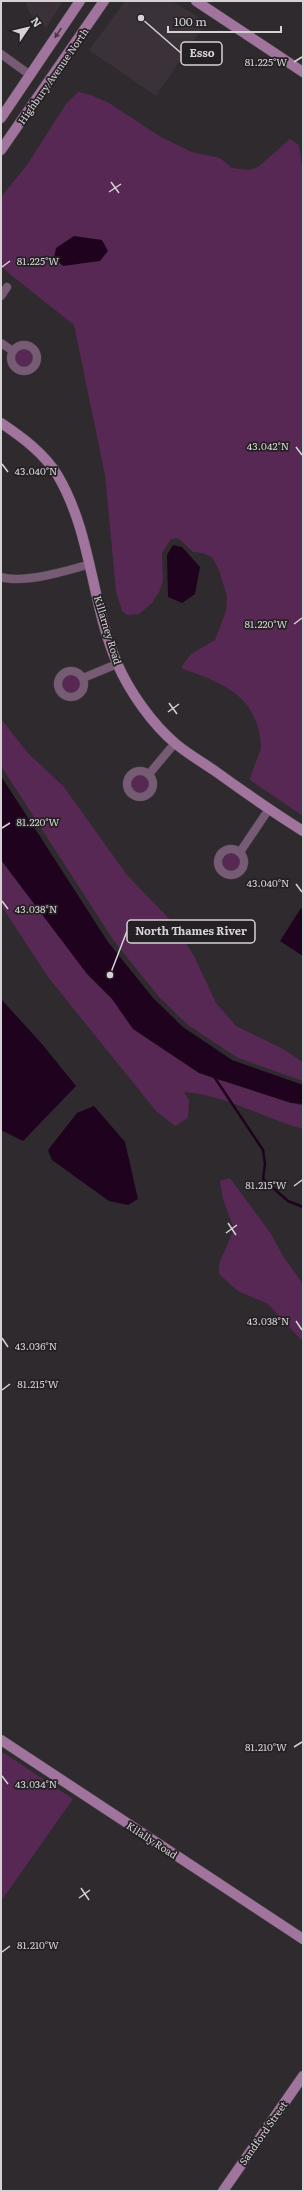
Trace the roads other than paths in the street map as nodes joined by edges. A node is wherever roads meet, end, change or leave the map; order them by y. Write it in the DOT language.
graph roads {
  1 [pos="80,1"];
  2 [pos="104,1"];
  3 [pos="196,1"];
  4 [pos="1,54"];
  5 [pos="303,72"];
  6 [pos="30,75"];
  7 [pos="1,118"];
  8 [pos="1,150"];
  9 [pos="7,287"];
  10 [pos="1,296"];
  11 [pos="1,342"];
  12 [pos="13,351"];
  13 [pos="1,423"];
  14 [pos="90,564"];
  15 [pos="1,577"];
  16 [pos="117,664"];
  17 [pos="82,678"];
  18 [pos="175,744"];
  19 [pos="149,774"];
  20 [pos="268,809"];
  21 [pos="303,831"];
  22 [pos="240,852"];
  23 [pos="1,1740"];
  24 [pos="303,1940"];
  25 [pos="303,2076"];
  26 [pos="223,2191"];
  1 -- 6 [label="street, Highbury Avenue North, one-way"];
  2 -- 8 [label="street, Highbury Avenue North"];
  3 -- 5 [label="street"];
  4 -- 6 [label="street"];
  6 -- 7 [label="street, Highbury Avenue North"];
  9 -- 10 [label="street"];
  11 -- 12 [label="street"];
  13 -- 14 [label="street, Killarney Road"];
  14 -- 15 [label="street"];
  14 -- 16 [label="street, Killarney Road"];
  16 -- 17 [label="street"];
  16 -- 18 [label="street, Killarney Road"];
  18 -- 19 [label="street"];
  18 -- 20 [label="street, Killarney Road"];
  20 -- 21 [label="street, Killarney Road"];
  20 -- 22 [label="street"];
  23 -- 24 [label="street, Kilally Road"];
  25 -- 26 [label="street, Sandford Street"];
}
